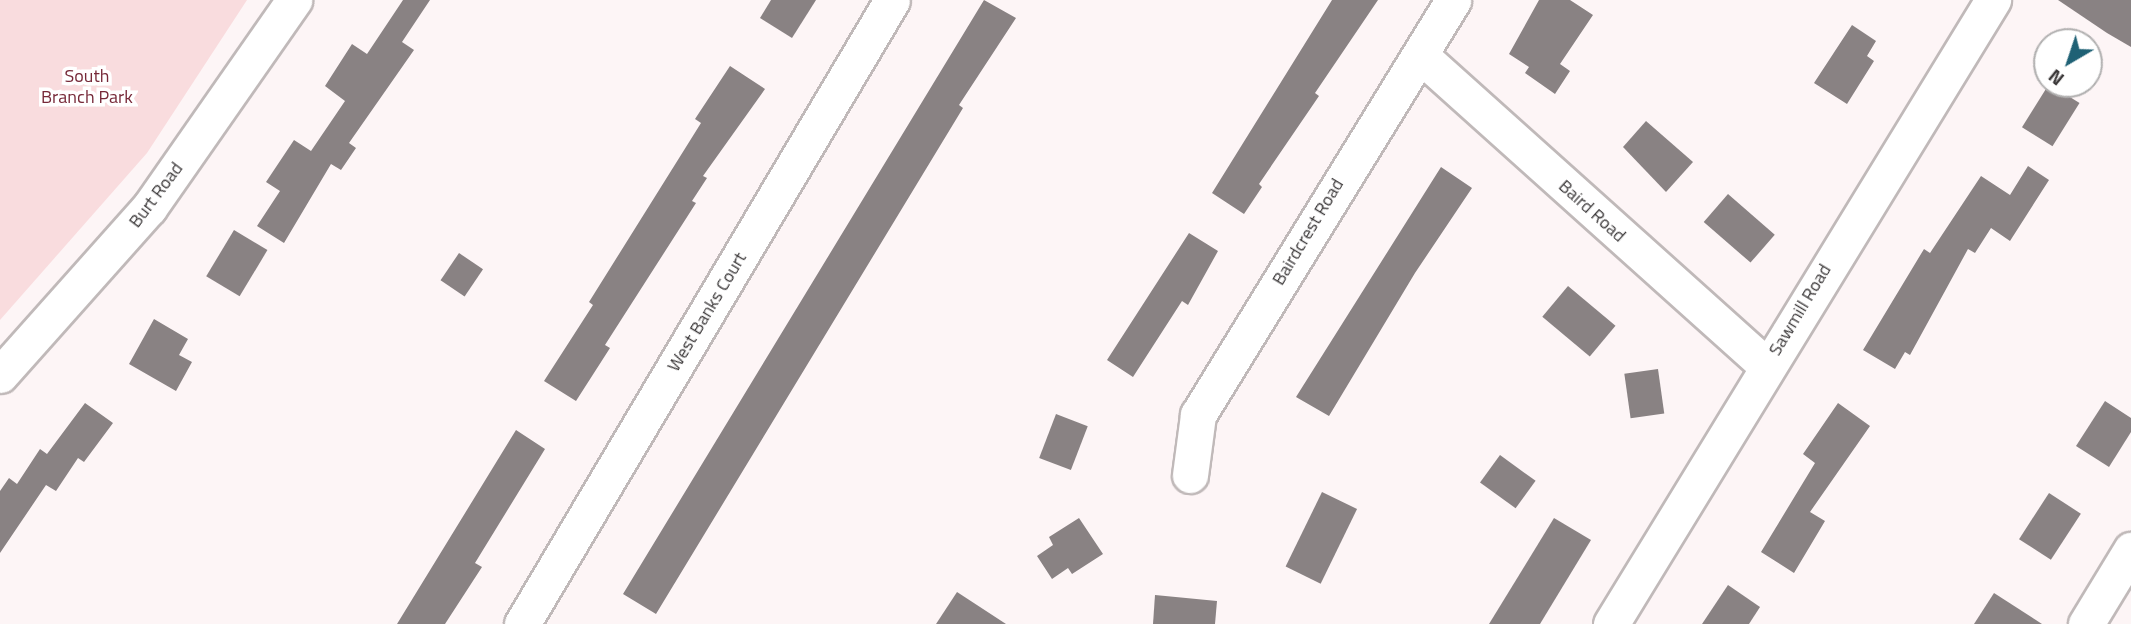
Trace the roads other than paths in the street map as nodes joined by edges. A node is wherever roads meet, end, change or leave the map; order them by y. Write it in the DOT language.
graph roads {
  1 [pos="294,0"];
  2 [pos="892,0"];
  3 [pos="1453,0"];
  4 [pos="1993,0"];
  5 [pos="1420,55"];
  6 [pos="1766,365"];
  7 [pos="0,375"];
  8 [pos="1189,475"];
  9 [pos="2131,550"];
  10 [pos="522,624"];
  11 [pos="1611,624"];
  12 [pos="2086,624"];
  1 -- 7 [label="street, Burt Road"];
  2 -- 10 [label="street, West Banks Court"];
  3 -- 5 [label="street, Bairdcrest Road"];
  4 -- 6 [label="street, Sawmill Road"];
  5 -- 6 [label="street, Baird Road"];
  5 -- 8 [label="street, Bairdcrest Road"];
  6 -- 11 [label="street, Sawmill Road"];
  9 -- 12 [label="street"];
}
